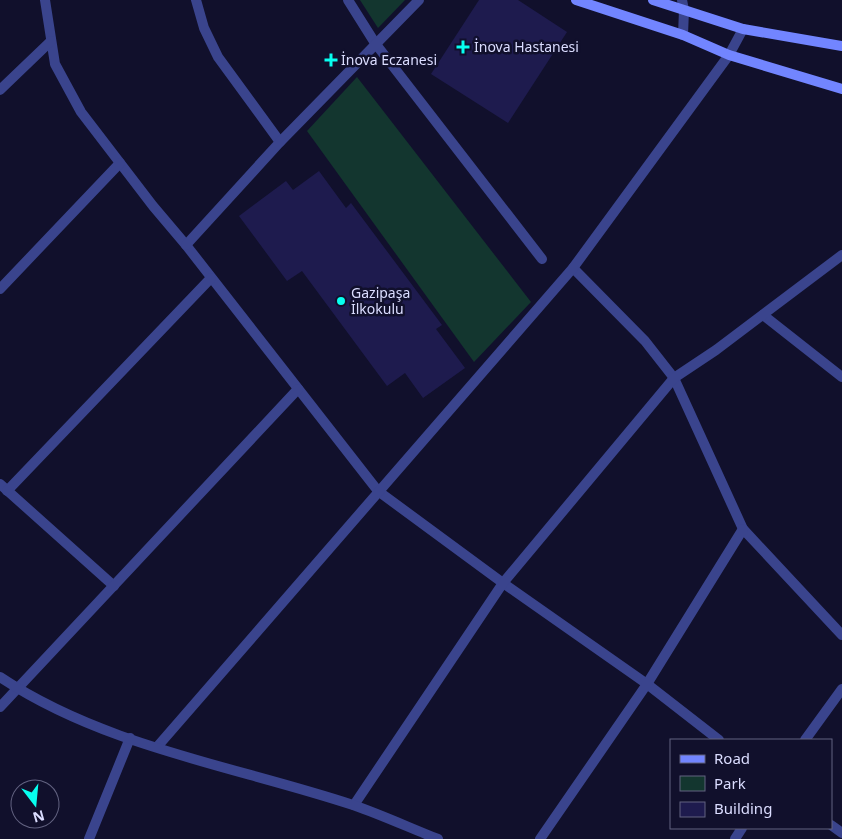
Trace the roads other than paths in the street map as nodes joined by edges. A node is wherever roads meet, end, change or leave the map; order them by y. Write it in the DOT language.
graph roads {
  1 [pos="45,0"];
  2 [pos="196,0"];
  3 [pos="348,0"];
  4 [pos="419,0"];
  5 [pos="576,0"];
  6 [pos="653,0"];
  7 [pos="683,5"];
  8 [pos="743,29"];
  9 [pos="683,35"];
  10 [pos="51,41"];
  11 [pos="375,44"];
  12 [pos="842,46"];
  13 [pos="729,55"];
  14 [pos="842,89"];
  15 [pos="0,90"];
  16 [pos="280,142"];
  17 [pos="120,163"];
  18 [pos="186,245"];
  19 [pos="842,255"];
  20 [pos="542,259"];
  21 [pos="573,268"];
  22 [pos="211,278"];
  23 [pos="0,289"];
  24 [pos="763,315"];
  25 [pos="842,377"];
  26 [pos="674,378"];
  27 [pos="298,390"];
  28 [pos="4,487"];
  29 [pos="378,491"];
  30 [pos="743,529"];
  31 [pos="503,583"];
  32 [pos="114,586"];
  33 [pos="842,635"];
  34 [pos="0,677"];
  35 [pos="647,684"];
  36 [pos="18,688"];
  37 [pos="842,689"];
  38 [pos="0,707"];
  39 [pos="130,738"];
  40 [pos="718,739"];
  41 [pos="806,739"];
  42 [pos="156,747"];
  43 [pos="354,805"];
  44 [pos="89,839"];
  45 [pos="438,839"];
  46 [pos="540,839"];
  1 -- 10 [label="street"];
  2 -- 16 [label="street"];
  3 -- 11 [label="street"];
  4 -- 11 [label="street"];
  5 -- 9 [label="main road"];
  6 -- 7 [label="main road"];
  7 -- 8 [label="main road"];
  7 -- 9 [label="street"];
  8 -- 12 [label="main road"];
  8 -- 13 [label="street"];
  9 -- 13 [label="main road"];
  10 -- 15 [label="street"];
  10 -- 17 [label="street"];
  11 -- 16 [label="street"];
  11 -- 20 [label="street"];
  13 -- 14 [label="main road"];
  13 -- 21 [label="street"];
  16 -- 18 [label="street"];
  17 -- 18 [label="street"];
  17 -- 23 [label="street"];
  18 -- 22 [label="street"];
  19 -- 24 [label="street"];
  21 -- 26 [label="street"];
  21 -- 29 [label="street"];
  22 -- 27 [label="street"];
  22 -- 28 [label="street"];
  24 -- 25 [label="street"];
  24 -- 26 [label="street"];
  26 -- 30 [label="street"];
  26 -- 31 [label="street"];
  27 -- 29 [label="street"];
  27 -- 32 [label="street"];
  28 -- 32 [label="street"];
  29 -- 31 [label="street"];
  29 -- 42 [label="street"];
  30 -- 33 [label="street"];
  30 -- 35 [label="street"];
  31 -- 35 [label="street"];
  31 -- 43 [label="street"];
  32 -- 36 [label="street"];
  34 -- 36 [label="street"];
  35 -- 40 [label="street"];
  35 -- 46 [label="street"];
  36 -- 38 [label="street"];
  36 -- 39 [label="street"];
  37 -- 41 [label="street"];
  39 -- 42 [label="street"];
  39 -- 44 [label="street"];
  42 -- 43 [label="street"];
  43 -- 45 [label="street"];
}
